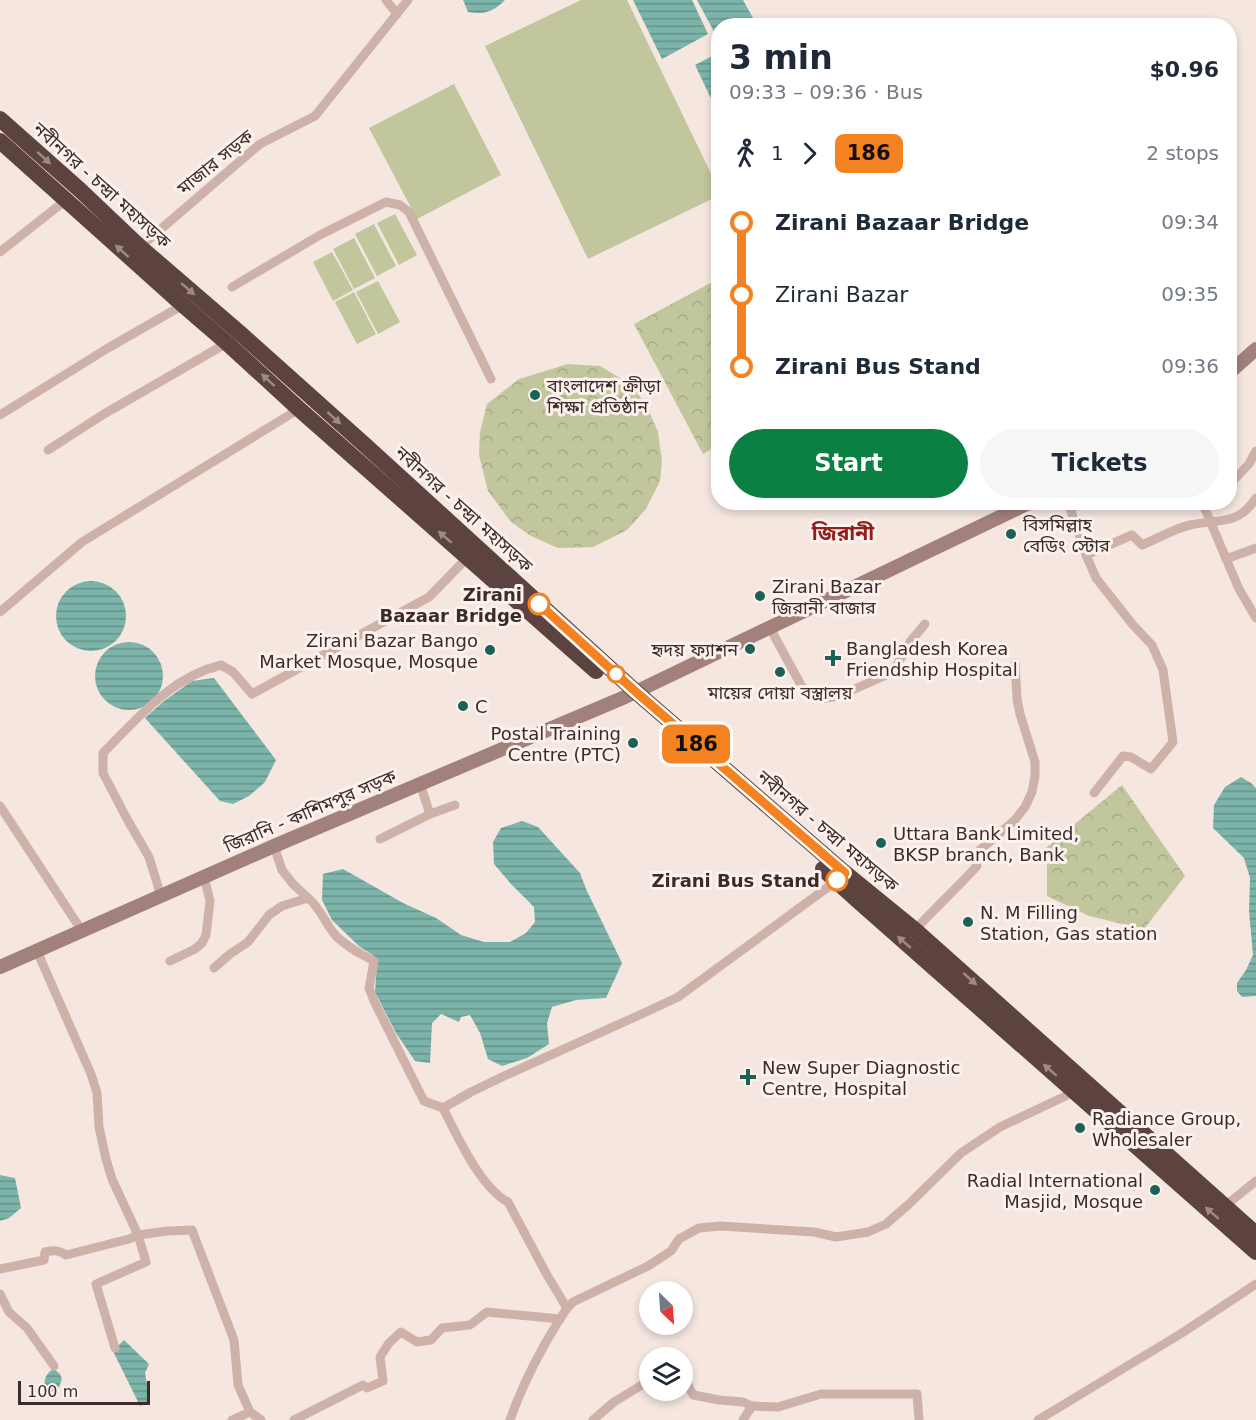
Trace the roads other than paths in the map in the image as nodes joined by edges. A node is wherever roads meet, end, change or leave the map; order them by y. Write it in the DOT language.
graph roads {
  1 [pos="386,0"];
  2 [pos="408,0"];
  3 [pos="397,14"];
  4 [pos="0,119"];
  5 [pos="0,141"];
  6 [pos="66,200"];
  7 [pos="140,247"];
  8 [pos="0,252"];
  9 [pos="232,287"];
  10 [pos="183,305"];
  11 [pos="227,343"];
  12 [pos="1256,349"];
  13 [pos="1237,366"];
  14 [pos="491,380"];
  15 [pos="299,409"];
  16 [pos="0,415"];
  17 [pos="48,450"];
  18 [pos="1256,451"];
  19 [pos="1237,477"];
  20 [pos="1256,498"];
  21 [pos="1006,510"];
  22 [pos="1071,510"];
  23 [pos="1206,510"];
  24 [pos="1210,522"];
  25 [pos="1256,548"];
  26 [pos="1086,555"];
  27 [pos="468,557"];
  28 [pos="1226,559"];
  29 [pos="0,612"];
  30 [pos="1256,618"];
  31 [pos="925,624"];
  32 [pos="770,628"];
  33 [pos="1015,663"];
  34 [pos="630,694"];
  35 [pos="420,784"];
  36 [pos="1094,793"];
  37 [pos="455,805"];
  38 [pos="0,806"];
  39 [pos="430,814"];
  40 [pos="380,839"];
  41 [pos="274,846"];
  42 [pos="204,877"];
  43 [pos="841,877"];
  44 [pos="161,896"];
  45 [pos="308,898"];
  46 [pos="915,930"];
  47 [pos="82,931"];
  48 [pos="37,951"];
  49 [pos="170,961"];
  50 [pos="0,968"];
  51 [pos="214,968"];
  52 [pos="1074,1092"];
  53 [pos="443,1108"];
  54 [pos="1256,1181"];
  55 [pos="1225,1206"];
  56 [pos="1256,1234"];
  57 [pos="138,1235"];
  58 [pos="1256,1252"];
  59 [pos="0,1269"];
  60 [pos="1256,1284"];
  61 [pos="0,1294"];
  62 [pos="567,1308"];
  63 [pos="560,1319"];
  64 [pos="115,1348"];
  65 [pos="54,1366"];
  66 [pos="639,1387"];
  67 [pos="693,1395"];
  68 [pos="752,1406"];
  69 [pos="250,1412"];
  70 [pos="232,1420"];
  71 [pos="261,1420"];
  72 [pos="294,1420"];
  73 [pos="510,1420"];
  74 [pos="593,1420"];
  75 [pos="743,1420"];
  76 [pos="919,1420"];
  77 [pos="1038,1420"];
  1 -- 3 [label="street"];
  2 -- 3 [label="street, মাজার সড়ক"];
  3 -- 7 [label="street, মাজার সড়ক"];
  4 -- 7 [label="highway, নবীনগর - চন্দ্রা মহাসড়ক, one-way"];
  5 -- 6 [label="highway, নবীনগর - চন্দ্রা মহাসড়ক"];
  6 -- 8 [label="street"];
  10 -- 6 [label="highway, নবীনগর - চন্দ্রা মহাসড়ক, one-way"];
  7 -- 34 [label="highway, নবীনগর - চন্দ্রা মহাসড়ক, one-way"];
  9 -- 14 [label="street"];
  10 -- 11 [label="highway, নবীনগর - চন্দ্রা মহাসড়ক"];
  10 -- 16 [label="street"];
  15 -- 11 [label="highway, নবীনগর - চন্দ্রা মহাসড়ক, one-way"];
  11 -- 17 [label="street"];
  12 -- 13 [label="street"];
  27 -- 15 [label="highway, নবীনগর - চন্দ্রা মহাসড়ক, one-way"];
  15 -- 29 [label="street"];
  18 -- 19 [label="street"];
  20 -- 24 [label="street"];
  21 -- 32 [label="street, জিরানি - কাশিমপুর সড়ক"];
  22 -- 26 [label="street"];
  23 -- 24 [label="street"];
  24 -- 26 [label="street"];
  24 -- 28 [label="street"];
  25 -- 28 [label="street"];
  26 -- 36 [label="street"];
  27 -- 34 [label="highway, নবীনগর - চন্দ্রা মহাসড়ক"];
  27 -- 44 [label="street"];
  28 -- 30 [label="street"];
  31 -- 32 [label="street"];
  32 -- 34 [label="street, জিরানি - কাশিমপুর সড়ক"];
  33 -- 46 [label="street"];
  34 -- 35 [label="street, জিরানি - কাশিমপুর সড়ক"];
  34 -- 43 [label="highway, নবীনগর - চন্দ্রা মহাসড়ক"];
  35 -- 39 [label="street"];
  35 -- 41 [label="street, জিরানি - কাশিমপুর সড়ক"];
  37 -- 39 [label="street"];
  38 -- 47 [label="street"];
  39 -- 40 [label="street"];
  41 -- 42 [label="street, জিরানি - কাশিমপুর সড়ক"];
  41 -- 45 [label="street"];
  42 -- 44 [label="street, জিরানি - কাশিমপুর সড়ক"];
  42 -- 49 [label="street"];
  43 -- 46 [label="highway, নবীনগর - চন্দ্রা মহাসড়ক"];
  52 -- 43 [label="highway, নবীনগর - চন্দ্রা মহাসড়ক, one-way"];
  43 -- 53 [label="street"];
  44 -- 47 [label="street, জিরানি - কাশিমপুর সড়ক"];
  45 -- 51 [label="street"];
  45 -- 53 [label="street"];
  46 -- 55 [label="highway, নবীনগর - চন্দ্রা মহাসড়ক, one-way"];
  47 -- 48 [label="street, জিরানি - কাশিমপুর সড়ক"];
  48 -- 50 [label="street, জিরানি - কাশিমপুর সড়ক"];
  48 -- 57 [label="street"];
  58 -- 52 [label="highway, নবীনগর - চন্দ্রা মহাসড়ক, one-way"];
  52 -- 62 [label="street"];
  53 -- 62 [label="street"];
  54 -- 55 [label="street"];
  55 -- 56 [label="highway, নবীনগর - চন্দ্রা মহাসড়ক"];
  57 -- 59 [label="street"];
  57 -- 64 [label="street"];
  57 -- 69 [label="street"];
  60 -- 77 [label="street"];
  61 -- 65 [label="street"];
  62 -- 63 [label="street"];
  63 -- 72 [label="street"];
  63 -- 73 [label="street"];
  66 -- 74 [label="street"];
  67 -- 68 [label="street"];
  68 -- 75 [label="street"];
  68 -- 76 [label="street"];
  69 -- 70 [label="street"];
  69 -- 71 [label="street"];
}
